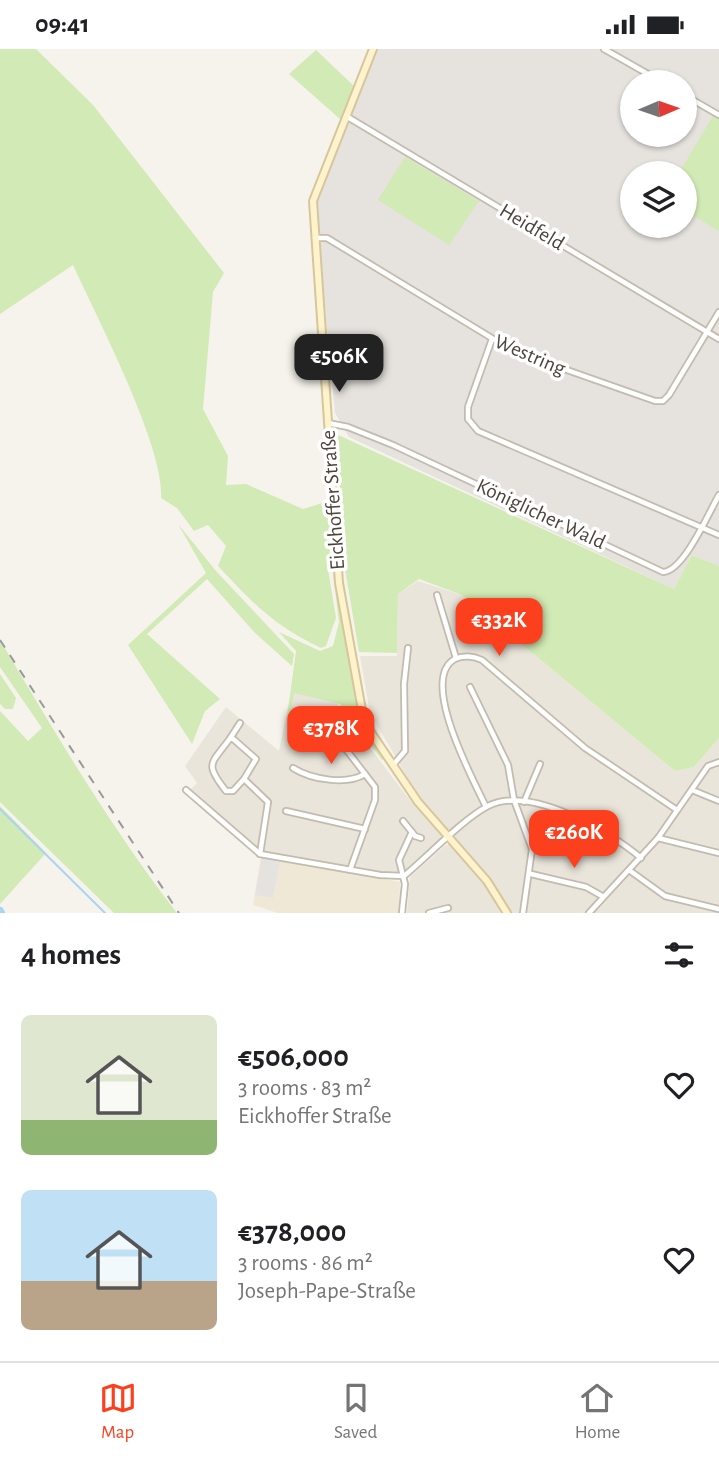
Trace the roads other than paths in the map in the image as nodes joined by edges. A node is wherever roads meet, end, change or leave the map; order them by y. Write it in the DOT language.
graph roads {
  1 [pos="373,49"];
  2 [pos="604,49"];
  3 [pos="642,70"];
  4 [pos="697,102"];
  5 [pos="345,115"];
  6 [pos="719,115"];
  7 [pos="315,238"];
  8 [pos="719,311"];
  9 [pos="707,332"];
  10 [pos="492,339"];
  11 [pos="719,339"];
  12 [pos="327,423"];
  13 [pos="719,495"];
  14 [pos="701,529"];
  15 [pos="719,535"];
  16 [pos="437,596"];
  17 [pos="408,648"];
  18 [pos="456,658"];
  19 [pos="470,687"];
  20 [pos="302,720"];
  21 [pos="240,723"];
  22 [pos="232,737"];
  23 [pos="719,762"];
  24 [pos="540,764"];
  25 [pos="393,765"];
  26 [pos="293,768"];
  27 [pos="365,774"];
  28 [pos="244,779"];
  29 [pos="186,790"];
  30 [pos="692,790"];
  31 [pos="514,800"];
  32 [pos="524,801"];
  33 [pos="719,801"];
  34 [pos="486,807"];
  35 [pos="677,810"];
  36 [pos="286,811"];
  37 [pos="403,821"];
  38 [pos="365,828"];
  39 [pos="412,832"];
  40 [pos="421,838"];
  41 [pos="449,838"];
  42 [pos="658,838"];
  43 [pos="719,853"];
  44 [pos="260,855"];
  45 [pos="641,857"];
  46 [pos="350,870"];
  47 [pos="629,870"];
  48 [pos="531,874"];
  49 [pos="404,876"];
  50 [pos="603,896"];
  51 [pos="448,908"];
  52 [pos="719,909"];
  53 [pos="402,913"];
  54 [pos="429,913"];
  55 [pos="507,913"];
  56 [pos="523,913"];
  57 [pos="589,913"];
  1 -- 5 [label="main road, Eickhoffer Straße"];
  2 -- 3 [label="street"];
  4 -- 6 [label="street"];
  5 -- 7 [label="main road, Eickhoffer Straße"];
  5 -- 9 [label="street, Heidfeld"];
  7 -- 10 [label="street, Westring"];
  7 -- 12 [label="main road, Eickhoffer Straße"];
  8 -- 9 [label="street, Westring"];
  9 -- 10 [label="street, Westring"];
  9 -- 11 [label="street, Heidfeld"];
  10 -- 14 [label="street"];
  12 -- 14 [label="street, Königlicher Wald"];
  12 -- 25 [label="main road, Eickhoffer Straße"];
  13 -- 14 [label="street, Königlicher Wald"];
  14 -- 15 [label="street"];
  16 -- 18 [label="street"];
  17 -- 25 [label="street"];
  18 -- 34 [label="street"];
  18 -- 35 [label="street"];
  19 -- 31 [label="street"];
  20 -- 27 [label="street"];
  21 -- 22 [label="street"];
  22 -- 28 [label="street"];
  22 -- 28 [label="street"];
  23 -- 30 [label="street"];
  24 -- 32 [label="street"];
  25 -- 41 [label="main road, Eickhoffer Straße"];
  26 -- 27 [label="street"];
  27 -- 38 [label="street"];
  28 -- 44 [label="street"];
  29 -- 44 [label="street"];
  30 -- 33 [label="street"];
  30 -- 35 [label="street"];
  31 -- 32 [label="street"];
  31 -- 34 [label="street"];
  31 -- 48 [label="street"];
  32 -- 45 [label="street"];
  34 -- 41 [label="street"];
  35 -- 42 [label="street"];
  36 -- 38 [label="street"];
  37 -- 39 [label="street"];
  38 -- 46 [label="street"];
  39 -- 40 [label="street"];
  39 -- 49 [label="street"];
  41 -- 49 [label="street"];
  41 -- 55 [label="main road, Eickhoffer Straße"];
  42 -- 43 [label="street"];
  42 -- 45 [label="street"];
  44 -- 46 [label="street"];
  45 -- 47 [label="street"];
  46 -- 49 [label="street"];
  47 -- 50 [label="street"];
  47 -- 52 [label="street"];
  48 -- 50 [label="street"];
  48 -- 56 [label="street"];
  49 -- 53 [label="street"];
  50 -- 57 [label="street"];
  51 -- 54 [label="street"];
}
